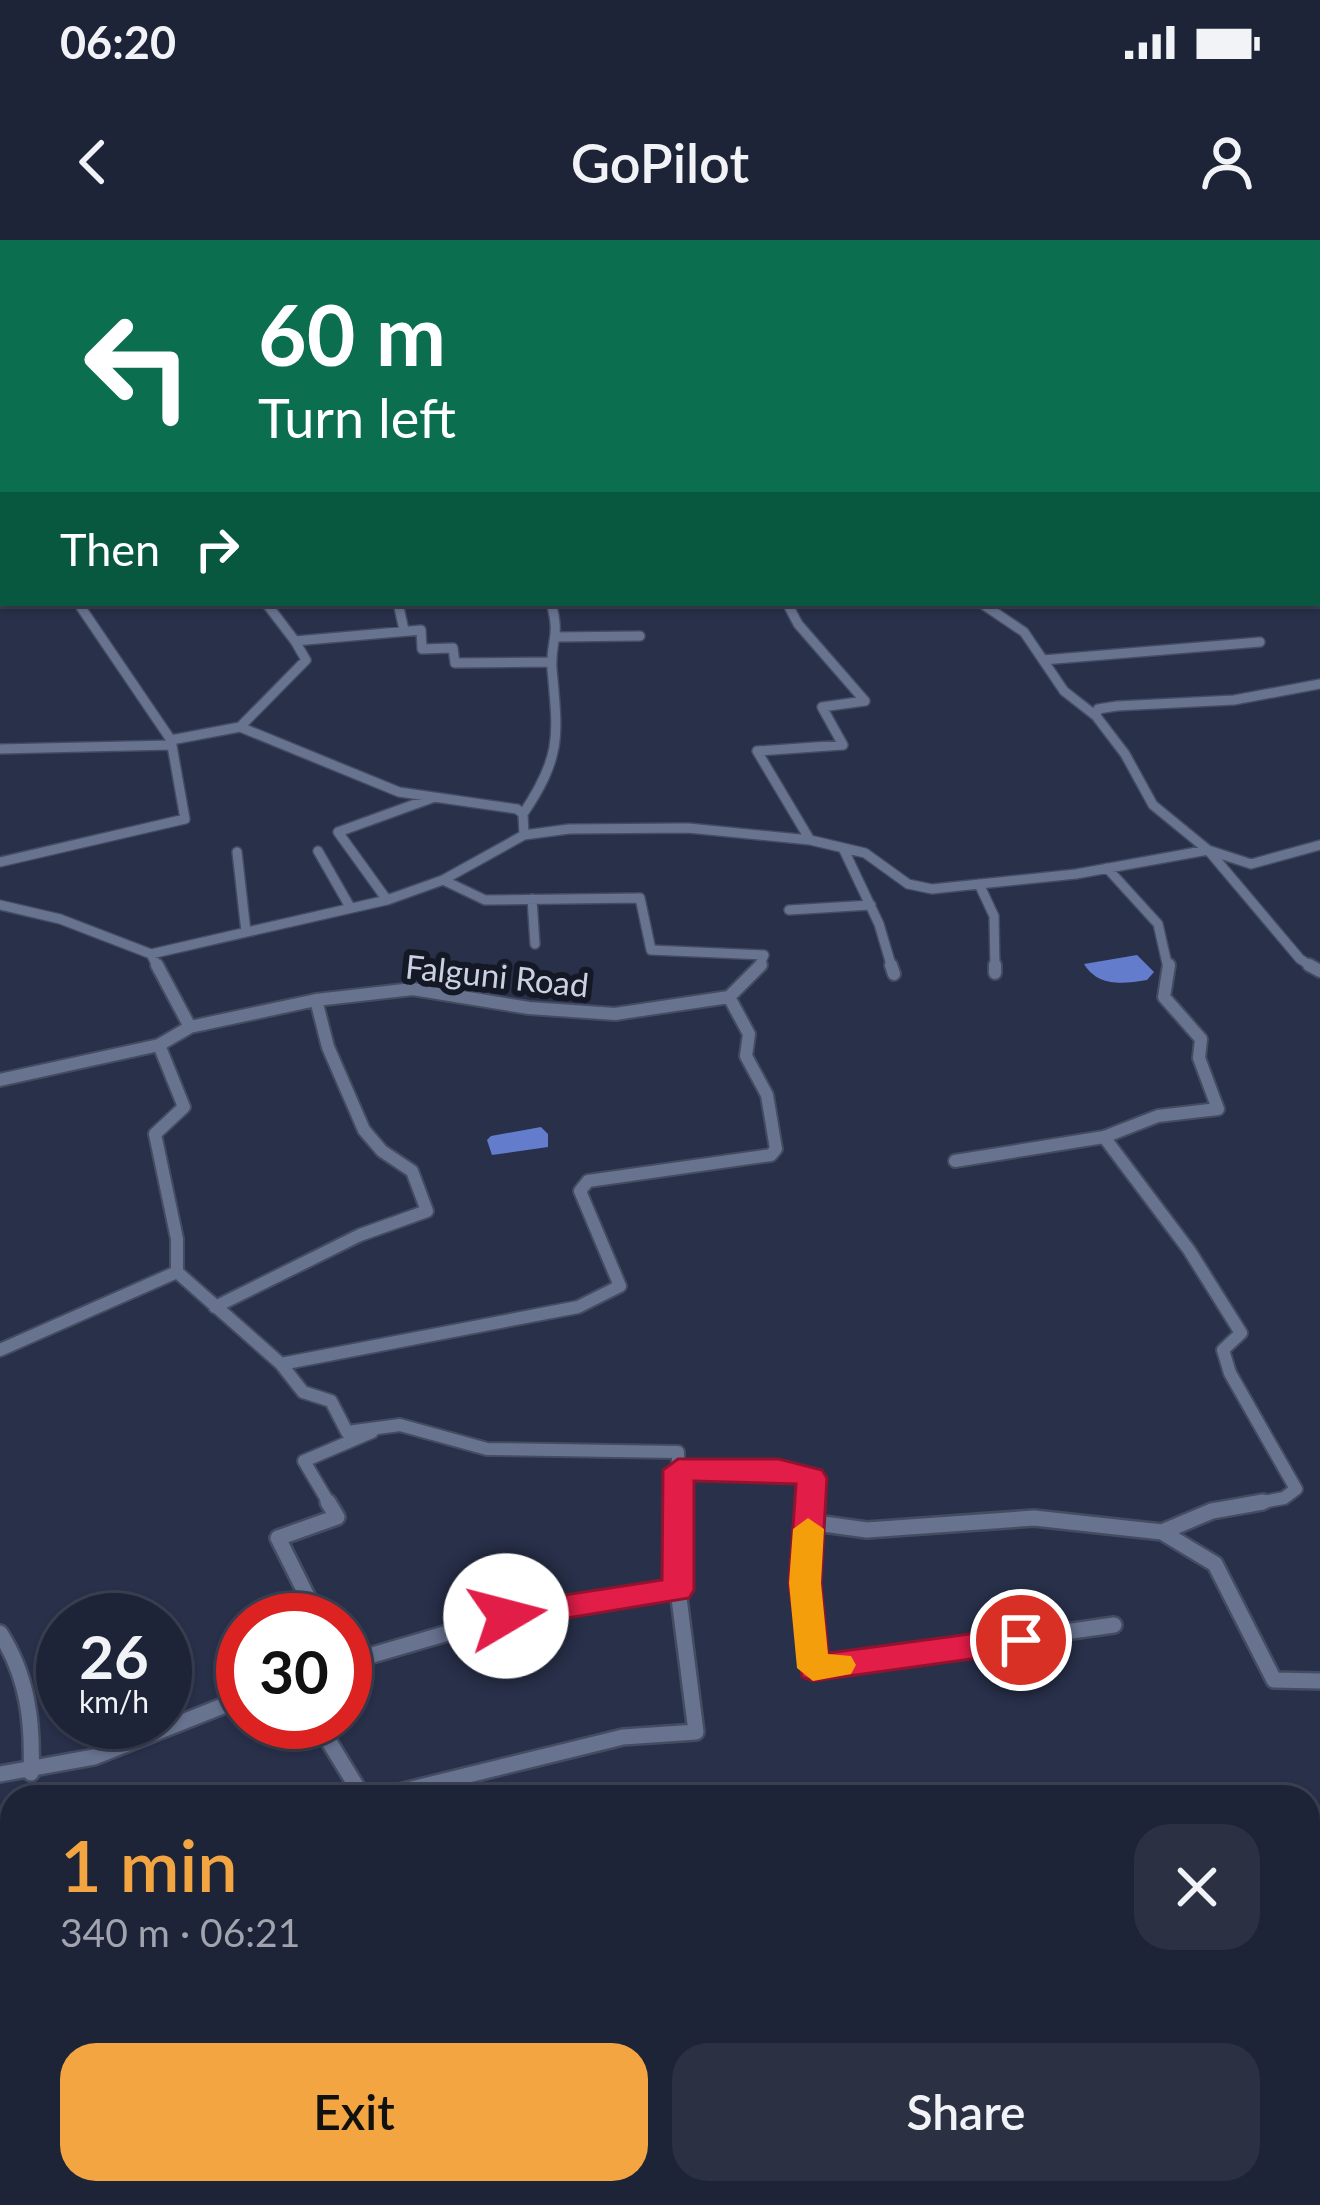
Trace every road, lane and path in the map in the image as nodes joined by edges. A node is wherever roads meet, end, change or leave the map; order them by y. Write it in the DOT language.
graph roads {
  1 [pos="80,606"];
  2 [pos="272,606"];
  3 [pos="399,606"];
  4 [pos="552,606"];
  5 [pos="789,606"];
  6 [pos="985,606"];
  7 [pos="404,630"];
  8 [pos="640,636"];
  9 [pos="557,637"];
  10 [pos="295,641"];
  11 [pos="1260,642"];
  12 [pos="1043,660"];
  13 [pos="550,662"];
  14 [pos="1320,684"];
  15 [pos="1096,716"];
  16 [pos="240,727"];
  17 [pos="172,742"];
  18 [pos="0,749"];
  19 [pos="435,796"];
  20 [pos="523,814"];
  21 [pos="524,835"];
  22 [pos="810,840"];
  23 [pos="1320,845"];
  24 [pos="843,848"];
  25 [pos="1208,850"];
  26 [pos="318,851"];
  27 [pos="237,852"];
  28 [pos="0,862"];
  29 [pos="1106,868"];
  30 [pos="443,880"];
  31 [pos="979,884"];
  32 [pos="532,899"];
  33 [pos="387,900"];
  34 [pos="0,905"];
  35 [pos="871,905"];
  36 [pos="350,907"];
  37 [pos="789,910"];
  38 [pos="246,932"];
  39 [pos="535,944"];
  40 [pos="151,954"];
  41 [pos="1320,971"];
  42 [pos="995,973"];
  43 [pos="894,974"];
  44 [pos="729,997"];
  45 [pos="316,1000"];
  46 [pos="190,1027"];
  47 [pos="159,1045"];
  48 [pos="0,1080"];
  49 [pos="1104,1137"];
  50 [pos="955,1161"];
  51 [pos="177,1272"];
  52 [pos="215,1307"];
  53 [pos="0,1350"];
  54 [pos="281,1364"];
  55 [pos="380,1428"];
  56 [pos="678,1470"];
  57 [pos="809,1522"];
  58 [pos="1162,1532"];
  59 [pos="678,1590"];
  60 [pos="306,1593"];
  61 [pos="1114,1625"];
  62 [pos="0,1634"];
  63 [pos="372,1655"];
  64 [pos="1320,1682"];
  65 [pos="216,1709"];
  66 [pos="334,1749"];
  67 [pos="32,1773"];
  68 [pos="0,1774"];
  69 [pos="356,1785"];
  70 [pos="428,1785"];
  1 -- 17 [label="street"];
  2 -- 10 [label="street"];
  3 -- 7 [label="street"];
  4 -- 9 [label="street"];
  5 -- 22 [label="street"];
  6 -- 12 [label="street"];
  7 -- 10 [label="street"];
  7 -- 13 [label="street"];
  8 -- 9 [label="street"];
  9 -- 13 [label="street"];
  10 -- 16 [label="street"];
  11 -- 12 [label="street"];
  12 -- 15 [label="street"];
  13 -- 20 [label="street"];
  14 -- 15 [label="street"];
  15 -- 25 [label="street"];
  16 -- 17 [label="street"];
  16 -- 19 [label="street"];
  17 -- 18 [label="street"];
  17 -- 28 [label="street"];
  19 -- 20 [label="street"];
  19 -- 33 [label="street"];
  20 -- 21 [label="street"];
  21 -- 22 [label="street"];
  21 -- 30 [label="street"];
  22 -- 24 [label="street"];
  23 -- 25 [label="street"];
  24 -- 31 [label="street"];
  24 -- 35 [label="street"];
  25 -- 29 [label="street"];
  25 -- 41 [label="street"];
  26 -- 36 [label="street"];
  27 -- 38 [label="street"];
  29 -- 31 [label="street"];
  29 -- 49 [label="street"];
  30 -- 32 [label="street"];
  30 -- 33 [label="street"];
  31 -- 42 [label="street"];
  32 -- 39 [label="street"];
  32 -- 44 [label="street"];
  33 -- 36 [label="street"];
  34 -- 40 [label="street"];
  35 -- 37 [label="street"];
  35 -- 43 [label="street"];
  36 -- 38 [label="street"];
  38 -- 40 [label="street"];
  40 -- 46 [label="street"];
  44 -- 45 [label="street, Falguni Road"];
  44 -- 54 [label="street"];
  45 -- 46 [label="street, Falguni Road"];
  45 -- 52 [label="street"];
  46 -- 47 [label="street, Falguni Road"];
  47 -- 48 [label="street, Falguni Road"];
  47 -- 51 [label="street"];
  49 -- 50 [label="street"];
  49 -- 58 [label="street"];
  51 -- 52 [label="street"];
  51 -- 53 [label="street"];
  52 -- 54 [label="street"];
  54 -- 55 [label="street"];
  55 -- 56 [label="street"];
  55 -- 60 [label="street"];
  56 -- 57 [label="street"];
  56 -- 59 [label="street"];
  57 -- 58 [label="street"];
  57 -- 61 [label="street"];
  58 -- 64 [label="street"];
  59 -- 63 [label="street"];
  59 -- 70 [label="street"];
  62 -- 67 [label="street"];
  65 -- 67 [label="street"];
  66 -- 69 [label="street"];
  67 -- 68 [label="street"];
}
